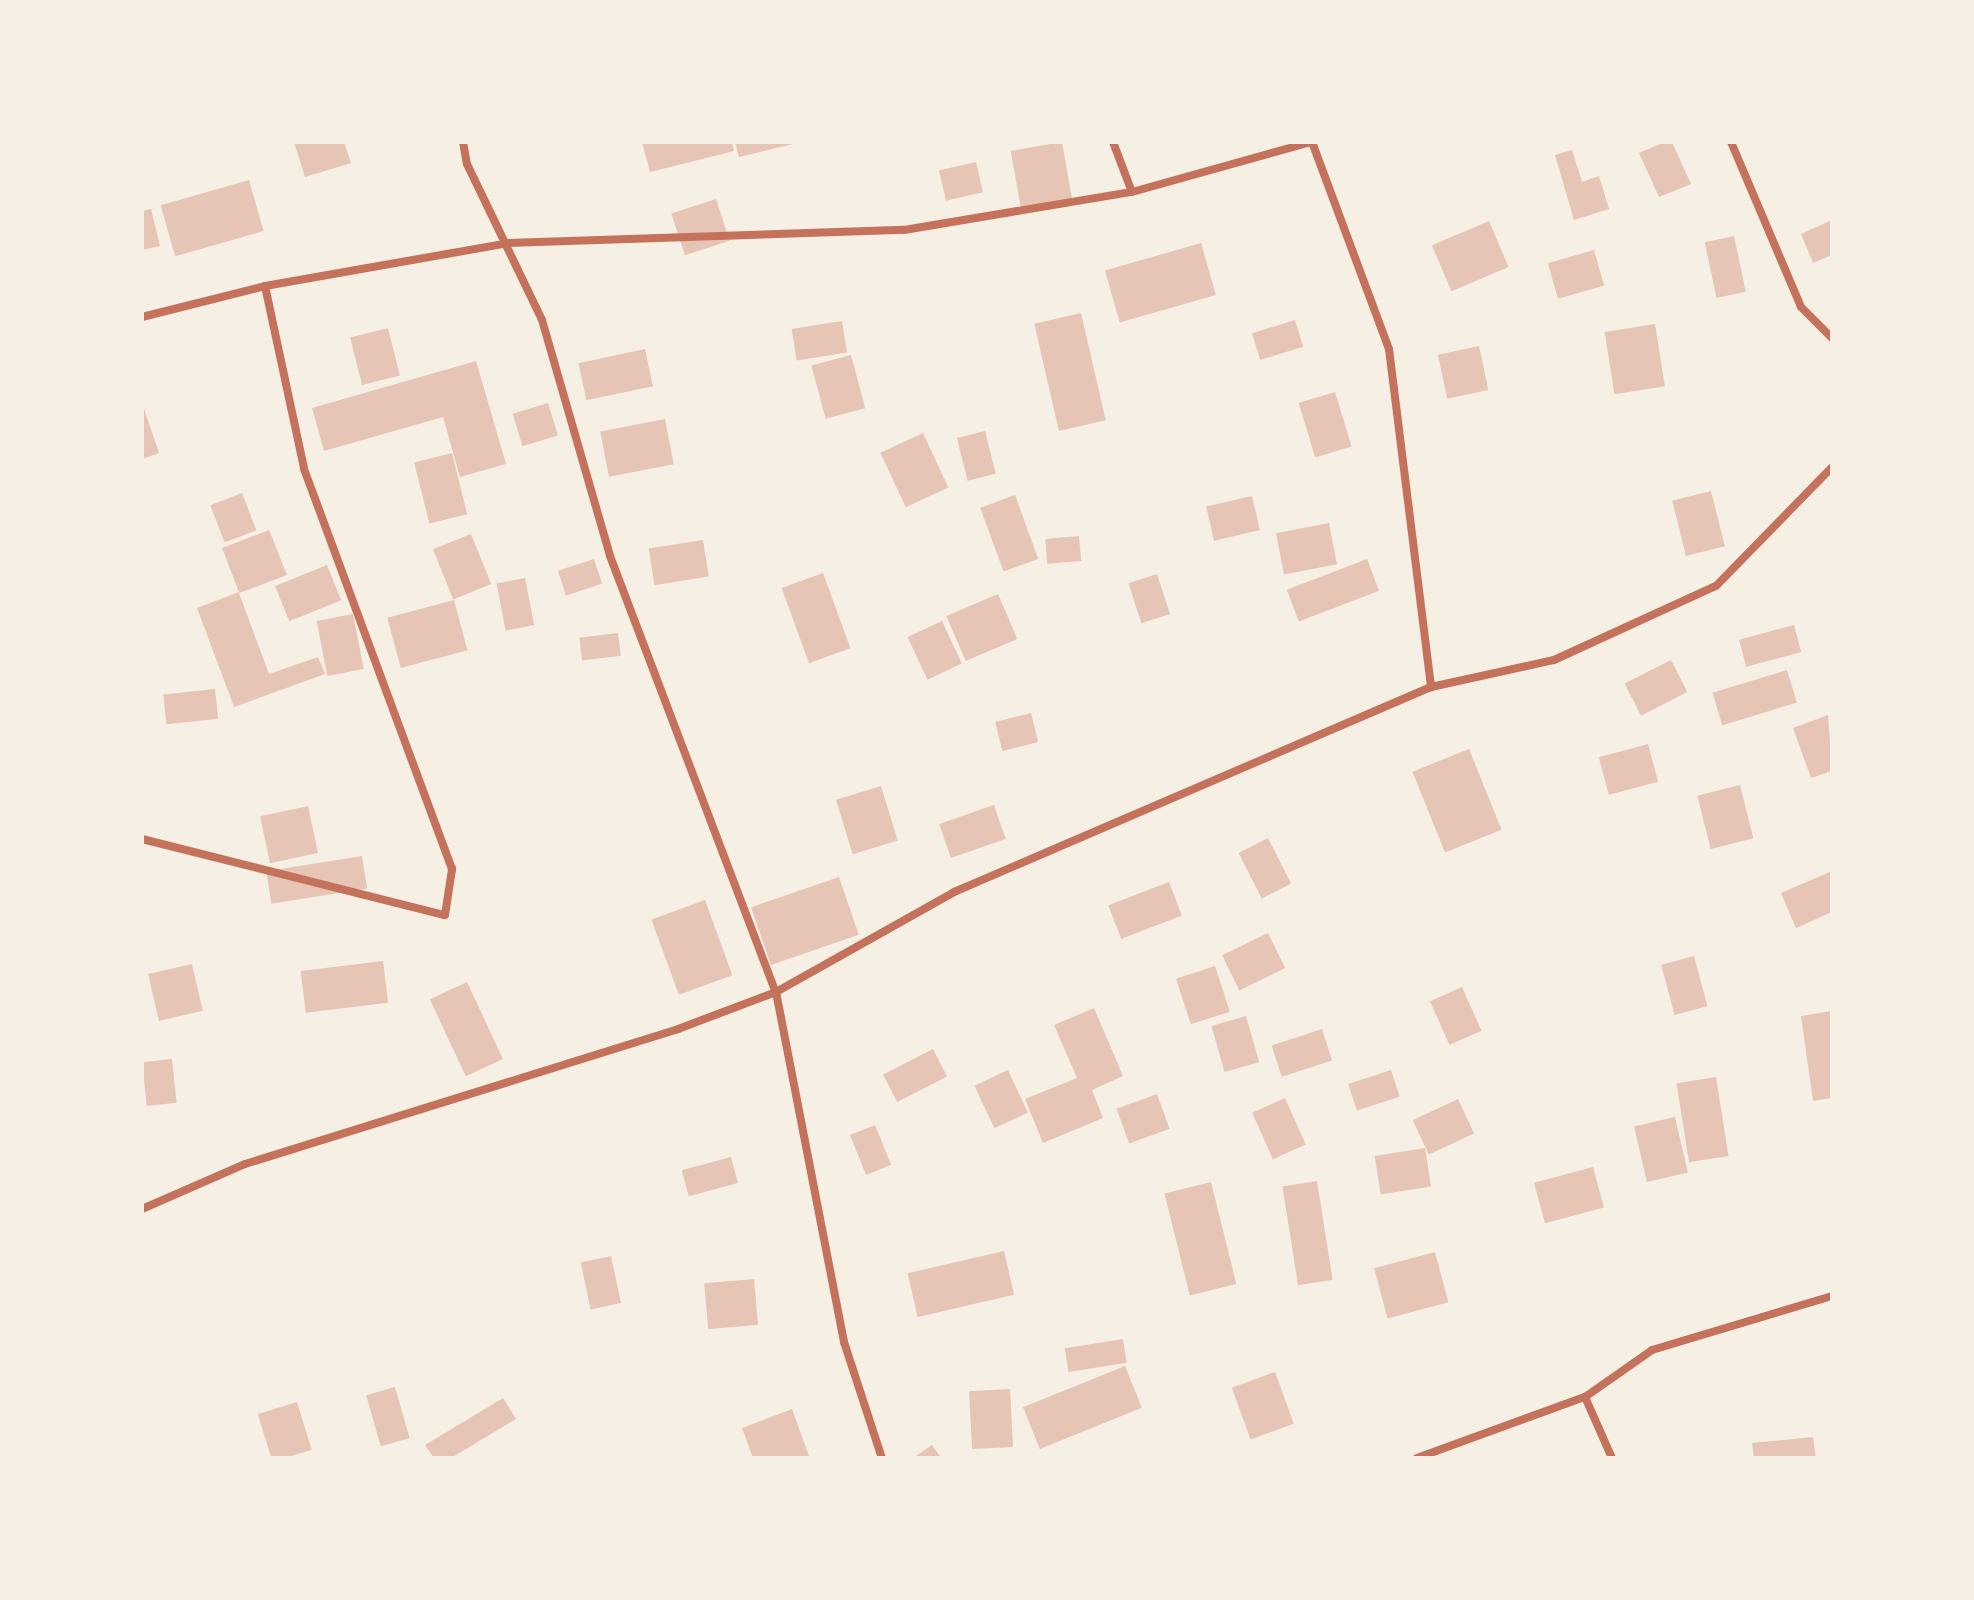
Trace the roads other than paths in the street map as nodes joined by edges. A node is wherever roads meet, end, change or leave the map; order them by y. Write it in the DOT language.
graph roads {
  1 [pos="463,142"];
  2 [pos="1113,142"];
  3 [pos="1312,142"];
  4 [pos="1731,142"];
  5 [pos="1132,192"];
  6 [pos="508,243"];
  7 [pos="265,286"];
  8 [pos="142,317"];
  9 [pos="1832,338"];
  10 [pos="1832,467"];
  11 [pos="1431,687"];
  12 [pos="142,839"];
  13 [pos="776,992"];
  14 [pos="142,1209"];
  15 [pos="1832,1296"];
  16 [pos="1585,1397"];
  17 [pos="882,1458"];
  18 [pos="1417,1458"];
  19 [pos="1612,1458"];
  1 -- 6 [label="street"];
  2 -- 5 [label="street"];
  3 -- 5 [label="street"];
  3 -- 11 [label="street"];
  4 -- 9 [label="street"];
  5 -- 6 [label="street"];
  6 -- 7 [label="street"];
  6 -- 13 [label="street"];
  7 -- 8 [label="street"];
  7 -- 12 [label="street"];
  10 -- 11 [label="street"];
  11 -- 13 [label="street"];
  13 -- 14 [label="street"];
  13 -- 17 [label="street"];
  15 -- 16 [label="street"];
  16 -- 18 [label="street"];
  16 -- 19 [label="street"];
}
